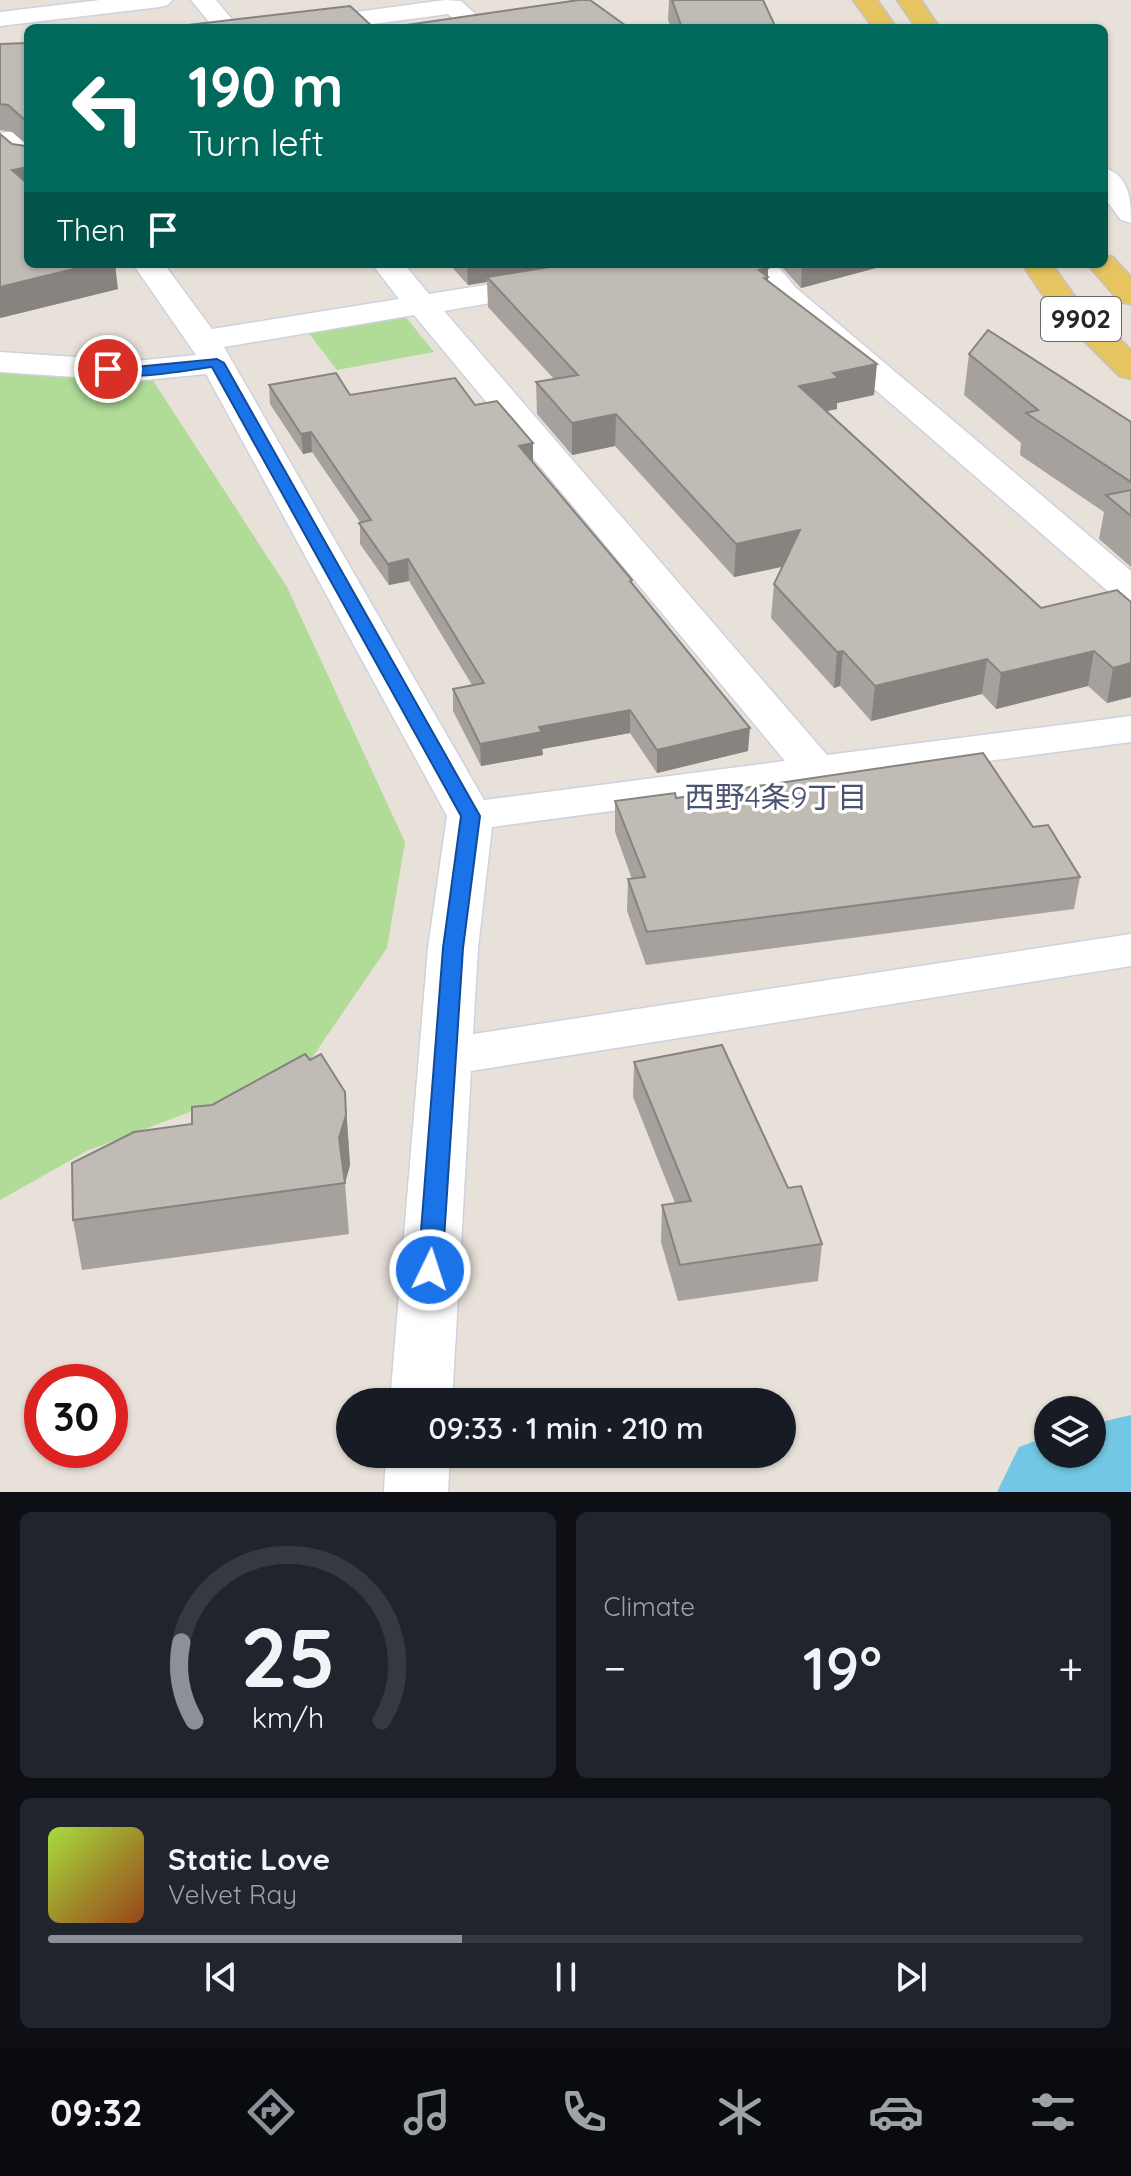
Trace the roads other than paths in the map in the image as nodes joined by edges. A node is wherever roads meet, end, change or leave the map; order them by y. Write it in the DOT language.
graph roads {
  1 [pos="160,0"];
  2 [pos="203,0"];
  3 [pos="865,0"];
  4 [pos="909,0"];
  5 [pos="12,12"];
  6 [pos="224,24"];
  7 [pos="319,24"];
  8 [pos="474,24"];
  9 [pos="882,24"];
  10 [pos="925,24"];
  11 [pos="24,137"];
  12 [pos="0,140"];
  13 [pos="24,160"];
  14 [pos="1108,182"];
  15 [pos="1131,214"];
  16 [pos="151,268"];
  17 [pos="390,268"];
  18 [pos="763,268"];
  19 [pos="1040,268"];
  20 [pos="1106,268"];
  21 [pos="578,279"];
  22 [pos="1131,295"];
  23 [pos="421,304"];
  24 [pos="210,351"];
  25 [pos="0,362"];
  26 [pos="1131,369"];
  27 [pos="1131,591"];
  28 [pos="1131,729"];
  29 [pos="816,770"];
  30 [pos="470,816"];
  31 [pos="1131,950"];
  32 [pos="445,1057"];
  33 [pos="422,1388"];
  34 [pos="417,1468"];
  35 [pos="416,1492"];
  1 -- 5 [label="street"];
  2 -- 6 [label="street"];
  3 -- 9 [label="main road"];
  4 -- 10 [label="main road"];
  7 -- 8 [label="street"];
  11 -- 12 [label="street"];
  12 -- 13 [label="street"];
  14 -- 15 [label="street"];
  16 -- 24 [label="street"];
  17 -- 23 [label="street"];
  18 -- 27 [label="street"];
  19 -- 26 [label="main road, 9902"];
  20 -- 22 [label="main road, 9902"];
  21 -- 23 [label="street"];
  23 -- 24 [label="street"];
  23 -- 29 [label="street"];
  24 -- 25 [label="street"];
  24 -- 30 [label="street"];
  28 -- 29 [label="street"];
  29 -- 30 [label="street"];
  30 -- 32 [label="street"];
  31 -- 32 [label="street"];
  32 -- 33 [label="street"];
  34 -- 35 [label="street"];
}
